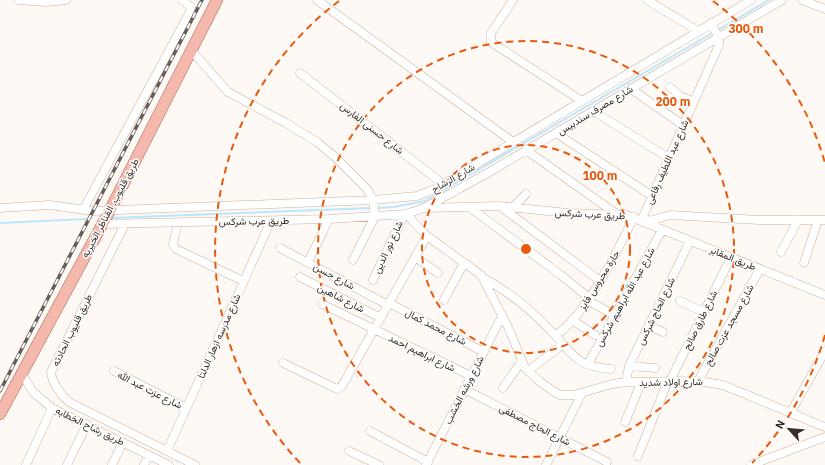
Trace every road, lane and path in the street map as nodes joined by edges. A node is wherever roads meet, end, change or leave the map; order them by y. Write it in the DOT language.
graph roads {
  1 [pos="18,0"];
  2 [pos="66,0"];
  3 [pos="182,0"];
  4 [pos="217,0"];
  5 [pos="317,0"];
  6 [pos="514,0"];
  7 [pos="647,0"];
  8 [pos="752,0"];
  9 [pos="782,0"];
  10 [pos="802,0"];
  11 [pos="825,8"];
  12 [pos="712,24"];
  13 [pos="698,31"];
  14 [pos="718,35"];
  15 [pos="192,51"];
  16 [pos="300,73"];
  17 [pos="670,87"];
  18 [pos="631,89"];
  19 [pos="582,102"];
  20 [pos="694,102"];
  21 [pos="593,111"];
  22 [pos="683,125"];
  23 [pos="556,133"];
  24 [pos="513,142"];
  25 [pos="526,150"];
  26 [pos="669,158"];
  27 [pos="443,184"];
  28 [pos="526,194"];
  29 [pos="652,196"];
  30 [pos="373,200"];
  31 [pos="499,206"];
  32 [pos="469,207"];
  33 [pos="513,207"];
  34 [pos="0,208"];
  35 [pos="424,208"];
  36 [pos="82,210"];
  37 [pos="110,210"];
  38 [pos="405,215"];
  39 [pos="618,215"];
  40 [pos="375,216"];
  41 [pos="329,219"];
  42 [pos="638,219"];
  43 [pos="798,220"];
  44 [pos="821,220"];
  45 [pos="271,221"];
  46 [pos="178,223"];
  47 [pos="103,224"];
  48 [pos="125,224"];
  49 [pos="662,230"];
  50 [pos="427,236"];
  51 [pos="690,241"];
  52 [pos="280,248"];
  53 [pos="781,252"];
  54 [pos="415,257"];
  55 [pos="731,257"];
  56 [pos="353,260"];
  57 [pos="308,262"];
  58 [pos="464,263"];
  59 [pos="804,263"];
  60 [pos="760,269"];
  61 [pos="438,273"];
  62 [pos="300,277"];
  63 [pos="373,280"];
  64 [pos="485,280"];
  65 [pos="243,281"];
  66 [pos="600,281"];
  67 [pos="825,294"];
  68 [pos="588,299"];
  69 [pos="444,300"];
  70 [pos="680,301"];
  71 [pos="322,304"];
  72 [pos="389,304"];
  73 [pos="704,312"];
  74 [pos="502,316"];
  75 [pos="616,316"];
  76 [pos="381,318"];
  77 [pos="572,320"];
  78 [pos="649,326"];
  79 [pos="374,330"];
  80 [pos="663,332"];
  81 [pos="555,335"];
  82 [pos="595,335"];
  83 [pos="562,345"];
  84 [pos="825,351"];
  85 [pos="484,352"];
  86 [pos="283,362"];
  87 [pos="522,362"];
  88 [pos="588,364"];
  89 [pos="629,366"];
  90 [pos="656,368"];
  91 [pos="611,369"];
  92 [pos="114,371"];
  93 [pos="528,371"];
  94 [pos="22,374"];
  95 [pos="470,376"];
  96 [pos="698,381"];
  97 [pos="626,382"];
  98 [pos="641,383"];
  99 [pos="668,383"];
  100 [pos="503,388"];
  101 [pos="464,389"];
  102 [pos="582,393"];
  103 [pos="52,408"];
  104 [pos="186,408"];
  105 [pos="791,412"];
  106 [pos="0,414"];
  107 [pos="625,422"];
  108 [pos="87,424"];
  109 [pos="825,427"];
  110 [pos="370,431"];
  111 [pos="139,437"];
  112 [pos="560,437"];
  113 [pos="825,437"];
  114 [pos="123,442"];
  115 [pos="134,447"];
  116 [pos="167,450"];
  117 [pos="349,451"];
  118 [pos="149,455"];
  119 [pos="638,456"];
  120 [pos="607,462"];
  121 [pos="427,463"];
  122 [pos="26,465"];
  123 [pos="67,465"];
  124 [pos="112,465"];
  125 [pos="144,465"];
  126 [pos="169,465"];
  127 [pos="195,465"];
  128 [pos="379,465"];
  129 [pos="547,465"];
  130 [pos="751,465"];
  1 -- 2 [label="street"];
  3 -- 36 [label="street"];
  4 -- 15 [label="main road, طريق قليوب, القناطر الخيريه"];
  5 -- 24 [label="street"];
  6 -- 19 [label="street"];
  7 -- 13 [label="street"];
  8 -- 12 [label="street, شارع الرشاح"];
  9 -- 14 [label="street, شارع مصرف سندبيس"];
  10 -- 11 [label="street"];
  12 -- 13 [label="street, شارع الرشاح"];
  12 -- 14 [label="street"];
  13 -- 19 [label="street, شارع الرشاح"];
  14 -- 18 [label="street, شارع مصرف سندبيس"];
  14 -- 20 [label="street, شارع عبد اللطيف رفاعى"];
  15 -- 30 [label="street"];
  15 -- 37 [label="main road, طريق قليوب, القناطر الخيريه"];
  16 -- 27 [label="street, شارع حسنى الفارس"];
  17 -- 20 [label="street"];
  18 -- 21 [label="street, شارع مصرف سندبيس"];
  18 -- 22 [label="street"];
  19 -- 24 [label="street, شارع الرشاح"];
  20 -- 22 [label="street, شارع عبد اللطيف رفاعى"];
  21 -- 23 [label="street, شارع مصرف سندبيس"];
  21 -- 26 [label="street"];
  22 -- 26 [label="street, شارع عبد اللطيف رفاعى"];
  23 -- 25 [label="street, شارع مصرف سندبيس"];
  23 -- 29 [label="street"];
  24 -- 27 [label="street, شارع الرشاح"];
  25 -- 35 [label="street, شارع مصرف سندبيس"];
  25 -- 39 [label="street"];
  26 -- 29 [label="street, شارع عبد اللطيف رفاعى"];
  27 -- 30 [label="street, شارع الرشاح"];
  28 -- 33 [label="street"];
  29 -- 42 [label="street, شارع عبد اللطيف رفاعى"];
  30 -- 37 [label="street, شارع الرشاح"];
  30 -- 40 [label="street"];
  31 -- 32 [label="street, طريق عرب شركس"];
  31 -- 33 [label="street, طريق عرب شركس"];
  31 -- 66 [label="street"];
  32 -- 35 [label="street, طريق عرب شركس"];
  32 -- 68 [label="street"];
  33 -- 39 [label="street, طريق عرب شركس"];
  34 -- 36 [label="street, شارع الرشاح"];
  35 -- 38 [label="street, شارع مصرف سندبيس"];
  36 -- 37 [label="street, شارع الرشاح"];
  37 -- 47 [label="main road, طريق قليوب, القناطر الخيريه"];
  38 -- 40 [label="street, طريق عرب شركس"];
  38 -- 50 [label="street"];
  38 -- 63 [label="street, شارع نور الدين"];
  39 -- 42 [label="street, طريق عرب شركس"];
  40 -- 41 [label="street, طريق عرب شركس"];
  40 -- 56 [label="street"];
  41 -- 45 [label="street, طريق عرب شركس"];
  41 -- 57 [label="street"];
  42 -- 43 [label="street, طريق عرب شركس"];
  42 -- 49 [label="street, طريق المقابر"];
  42 -- 66 [label="street, حارة محروس فايز"];
  43 -- 44 [label="street, طريق عرب شركس"];
  43 -- 53 [label="street"];
  44 -- 59 [label="street"];
  45 -- 46 [label="street, طريق عرب شركس"];
  45 -- 65 [label="street, شارع مدرسه ازهار الدلتا"];
  46 -- 48 [label="street, طريق عرب شركس"];
  46 -- 65 [label="street"];
  47 -- 48 [label="street, طريق عرب شركس"];
  47 -- 94 [label="main road, طريق قليوب, القناطر الخيريه"];
  48 -- 111 [label="street, طريق قليوب الحادثه"];
  49 -- 51 [label="street, طريق المقابر"];
  49 -- 75 [label="street, شارع عبد الله ابراهيم شركس"];
  50 -- 54 [label="street"];
  50 -- 58 [label="street"];
  51 -- 55 [label="street, طريق المقابر"];
  51 -- 78 [label="street, شارع الحاج شركس"];
  52 -- 57 [label="street, شارع حسن"];
  54 -- 61 [label="street"];
  54 -- 72 [label="street"];
  55 -- 60 [label="street, طريق المقابر"];
  55 -- 73 [label="street, شارع طارق صالح"];
  57 -- 72 [label="street, شارع حسن"];
  58 -- 64 [label="street"];
  58 -- 69 [label="street"];
  60 -- 67 [label="street, طريق المقابر"];
  60 -- 96 [label="street, شارع مسجد عزت صالح"];
  62 -- 76 [label="street, شارع شاهين"];
  64 -- 74 [label="street, شارع اولاد شديد"];
  64 -- 81 [label="street"];
  65 -- 104 [label="street, شارع مدرسه ازهار الدلتا"];
  66 -- 68 [label="street, حارة محروس فايز"];
  68 -- 75 [label="street"];
  68 -- 77 [label="street, حارة محروس فايز"];
  70 -- 73 [label="street"];
  71 -- 79 [label="street, شارع ابراهيم احمد"];
  72 -- 76 [label="street"];
  72 -- 85 [label="street, شارع محمد كمال"];
  73 -- 99 [label="street, شارع طارق صالح"];
  74 -- 85 [label="street, شارع ورشه الخشب"];
  74 -- 87 [label="street, شارع اولاد شديد"];
  75 -- 88 [label="street, شارع عبد الله ابراهيم شركس"];
  76 -- 79 [label="street"];
  77 -- 81 [label="street, حارة محروس فايز"];
  77 -- 82 [label="street"];
  78 -- 80 [label="street"];
  78 -- 89 [label="street, شارع الحاج شركس"];
  79 -- 86 [label="street"];
  79 -- 95 [label="street, شارع ابراهيم احمد"];
  81 -- 83 [label="street"];
  83 -- 88 [label="street"];
  83 -- 93 [label="street"];
  84 -- 105 [label="street"];
  85 -- 95 [label="street, شارع ورشه الخشب"];
  87 -- 93 [label="street, شارع اولاد شديد"];
  87 -- 100 [label="street"];
  88 -- 91 [label="street"];
  89 -- 90 [label="street"];
  89 -- 97 [label="street, شارع الحاج شركس"];
  92 -- 104 [label="street, شارع عزت عبد الله"];
  93 -- 102 [label="street, شارع اولاد شديد"];
  94 -- 103 [label="street, طريق رشاح الخطابه"];
  94 -- 106 [label="main road, طريق قليوب, القناطر الخيريه"];
  95 -- 101 [label="street, شارع ورشه الخشب"];
  96 -- 99 [label="street, شارع اولاد شديد"];
  96 -- 105 [label="street, شارع اولاد شديد"];
  97 -- 98 [label="street, شارع اولاد شديد"];
  97 -- 102 [label="street, شارع اولاد شديد"];
  98 -- 99 [label="street, شارع اولاد شديد"];
  98 -- 107 [label="street"];
  99 -- 119 [label="street, شارع طارق صالح"];
  101 -- 112 [label="street, شارع الحاج مصطفى"];
  101 -- 121 [label="street, شارع ورشه الخشب"];
  102 -- 112 [label="street"];
  103 -- 108 [label="street, طريق رشاح الخطابه"];
  103 -- 122 [label="street"];
  104 -- 116 [label="street, شارع مدرسه ازهار الدلتا"];
  105 -- 109 [label="street, شارع اولاد شديد"];
  108 -- 114 [label="street, طريق رشاح الخطابه"];
  108 -- 123 [label="street"];
  110 -- 121 [label="street"];
  111 -- 115 [label="street"];
  111 -- 116 [label="street, طريق قليوب الحادثه"];
  112 -- 120 [label="street, شارع الحاج مصطفى"];
  112 -- 129 [label="street"];
  113 -- 130 [label="street"];
  114 -- 115 [label="street, طريق رشاح الخطابه"];
  114 -- 124 [label="street"];
  115 -- 118 [label="street, طريق رشاح الخطابه"];
  116 -- 127 [label="street, طريق قليوب الحادثه"];
  117 -- 128 [label="street"];
  118 -- 125 [label="street"];
  118 -- 126 [label="street, طريق رشاح الخطابه"];
}
